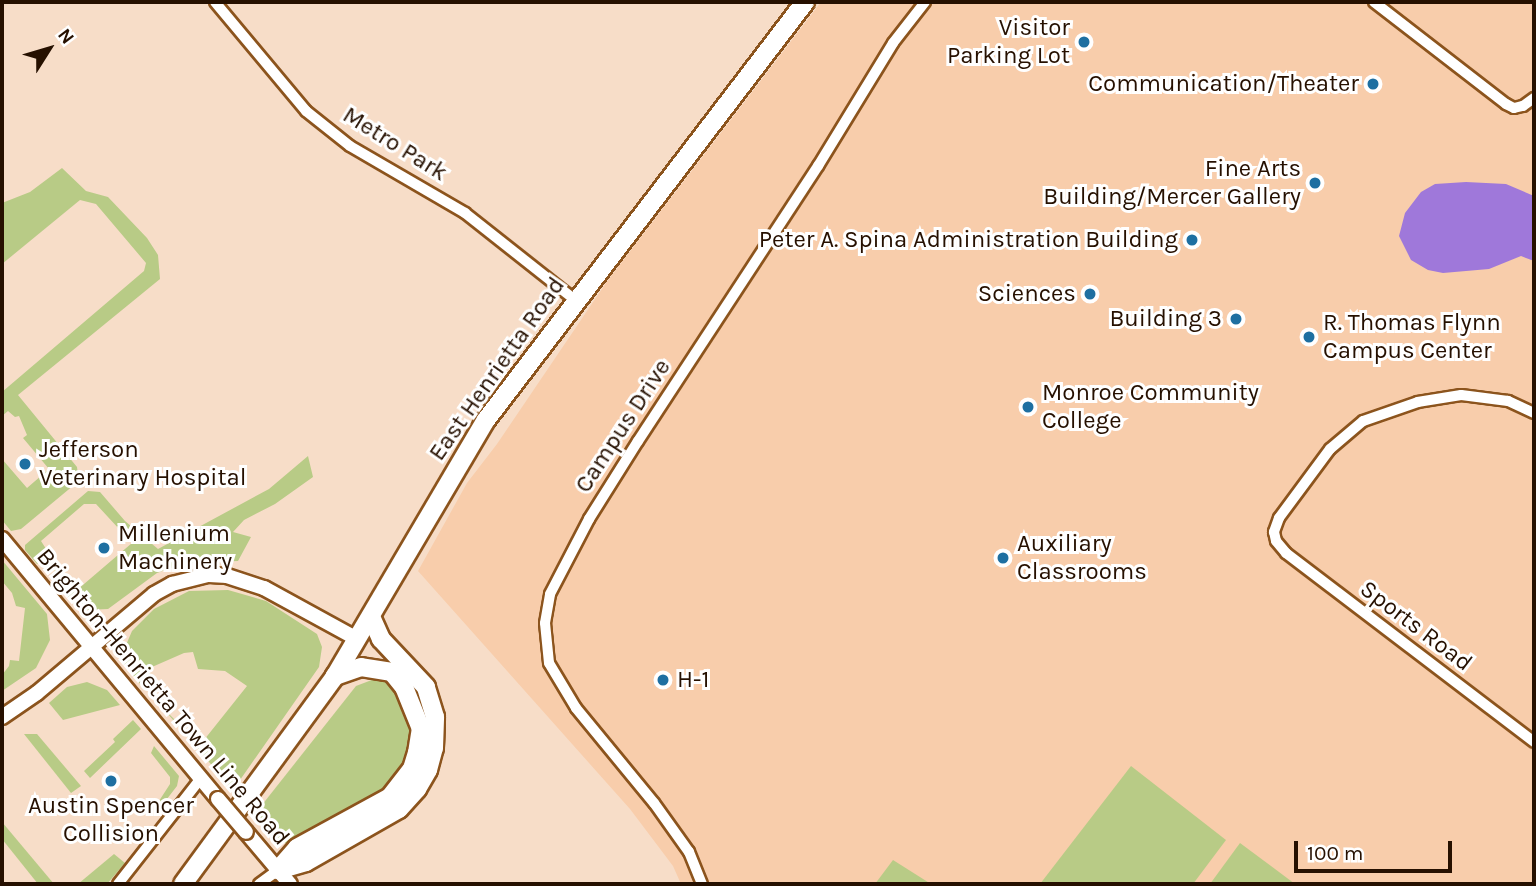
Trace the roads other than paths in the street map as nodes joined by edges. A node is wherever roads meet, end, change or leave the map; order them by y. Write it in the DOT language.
graph roads {
  1 [pos="215,2"];
  2 [pos="805,2"];
  3 [pos="925,2"];
  4 [pos="1374,2"];
  5 [pos="1534,98"];
  6 [pos="575,300"];
  7 [pos="1534,413"];
  8 [pos="2,539"];
  9 [pos="371,617"];
  10 [pos="357,639"];
  11 [pos="92,647"];
  12 [pos="335,676"];
  13 [pos="2,717"];
  14 [pos="1534,742"];
  15 [pos="201,778"];
  16 [pos="278,870"];
  17 [pos="118,884"];
  18 [pos="183,884"];
  19 [pos="260,884"];
  20 [pos="290,884"];
  21 [pos="702,884"];
  1 -- 6 [label="street, Metro Park"];
  2 -- 6 [label="main road, East Henrietta Road"];
  3 -- 21 [label="street, Campus Drive"];
  4 -- 5 [label="street"];
  6 -- 9 [label="main road, East Henrietta Road"];
  7 -- 14 [label="street, Sports Road"];
  8 -- 11 [label="street, Brighton-Henrietta Town Line Road"];
  9 -- 10 [label="main road, East Henrietta Road"];
  9 -- 16 [label="main road"];
  10 -- 11 [label="street"];
  10 -- 12 [label="main road, East Henrietta Road"];
  11 -- 13 [label="street"];
  11 -- 15 [label="street, Brighton-Henrietta Town Line Road"];
  12 -- 16 [label="main road"];
  12 -- 18 [label="main road, East Henrietta Road"];
  15 -- 16 [label="street, Brighton-Henrietta Town Line Road, bridge"];
  15 -- 17 [label="street"];
  16 -- 19 [label="street"];
  16 -- 20 [label="street, Brighton-Henrietta Town Line Road"];
}
